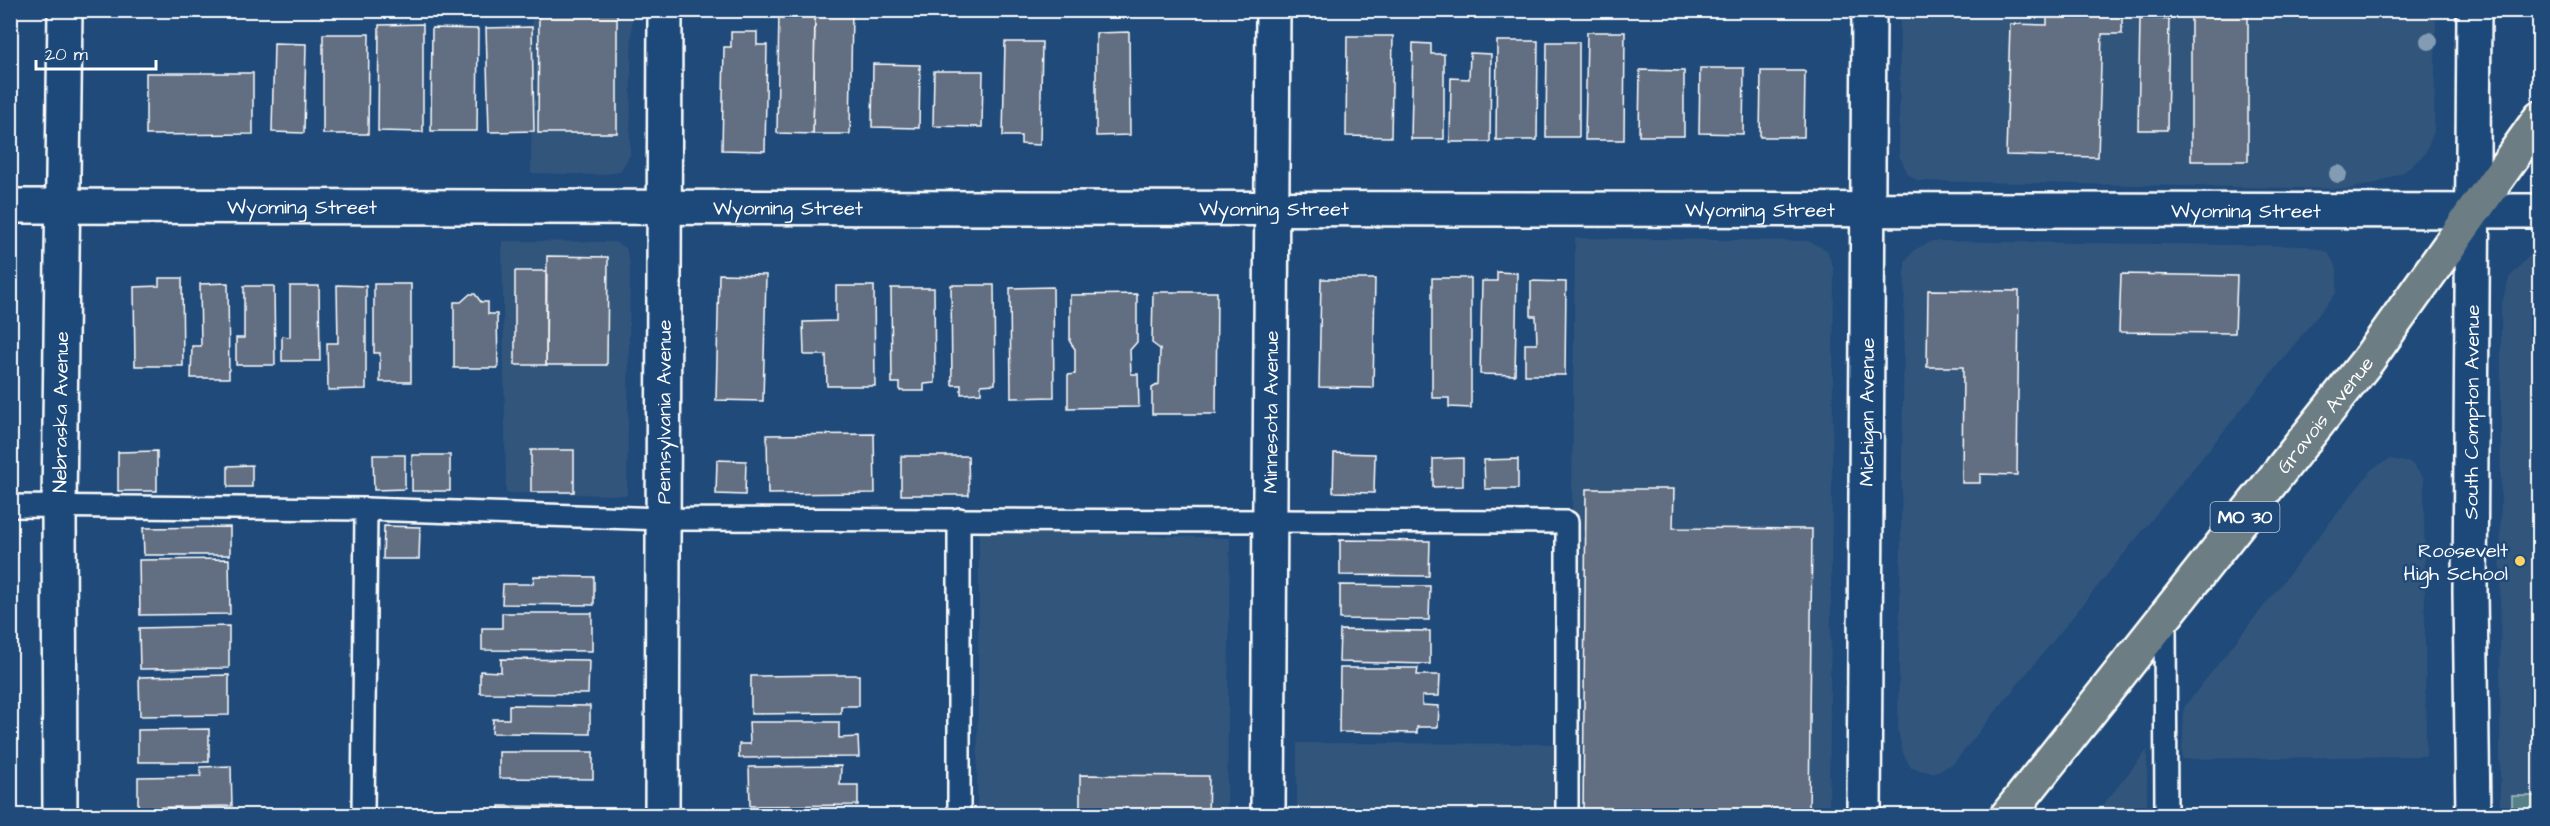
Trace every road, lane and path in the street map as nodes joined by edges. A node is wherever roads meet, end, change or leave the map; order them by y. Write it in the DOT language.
graph roads {
  1 [pos="65,10"];
  2 [pos="665,10"];
  3 [pos="1273,10"];
  4 [pos="1869,10"];
  5 [pos="2474,10"];
  6 [pos="2540,118"];
  7 [pos="10,206"];
  8 [pos="664,206"];
  9 [pos="64,207"];
  10 [pos="1272,207"];
  11 [pos="1868,209"];
  12 [pos="2473,211"];
  13 [pos="2540,211"];
  14 [pos="10,506"];
  15 [pos="59,507"];
  16 [pos="366,509"];
  17 [pos="663,519"];
  18 [pos="959,519"];
  19 [pos="1270,521"];
  20 [pos="2165,619"];
  21 [pos="60,816"];
  22 [pos="363,816"];
  23 [pos="662,816"];
  24 [pos="959,816"];
  25 [pos="1268,816"];
  26 [pos="1568,816"];
  27 [pos="1864,816"];
  28 [pos="2007,816"];
  29 [pos="2166,816"];
  30 [pos="2473,816"];
  1 -- 9 [label="street, Nebraska Avenue"];
  2 -- 8 [label="street, Pennsylvania Avenue"];
  3 -- 10 [label="street, Minnesota Avenue"];
  4 -- 11 [label="street, Michigan Avenue"];
  5 -- 12 [label="street, South Compton Avenue"];
  6 -- 12 [label="main road, Gravois Avenue / MO 30"];
  7 -- 9 [label="street, Wyoming Street"];
  8 -- 9 [label="street, Wyoming Street"];
  8 -- 10 [label="street, Wyoming Street"];
  8 -- 17 [label="street, Pennsylvania Avenue"];
  9 -- 15 [label="street, Nebraska Avenue"];
  10 -- 11 [label="street, Wyoming Street"];
  10 -- 19 [label="street, Minnesota Avenue"];
  11 -- 12 [label="street, Wyoming Street"];
  11 -- 27 [label="street, Michigan Avenue"];
  12 -- 13 [label="street, Wyoming Street"];
  12 -- 20 [label="main road, Gravois Avenue / MO 30"];
  12 -- 30 [label="street, South Compton Avenue"];
  14 -- 15 [label="lane"];
  15 -- 16 [label="lane"];
  15 -- 21 [label="street, Nebraska Avenue"];
  16 -- 17 [label="lane"];
  16 -- 22 [label="lane"];
  17 -- 18 [label="lane"];
  17 -- 23 [label="street, Pennsylvania Avenue"];
  18 -- 19 [label="lane"];
  18 -- 24 [label="lane"];
  19 -- 25 [label="street, Minnesota Avenue"];
  19 -- 26 [label="lane"];
  20 -- 28 [label="main road, Gravois Avenue / MO 30"];
  20 -- 29 [label="lane"];
}
